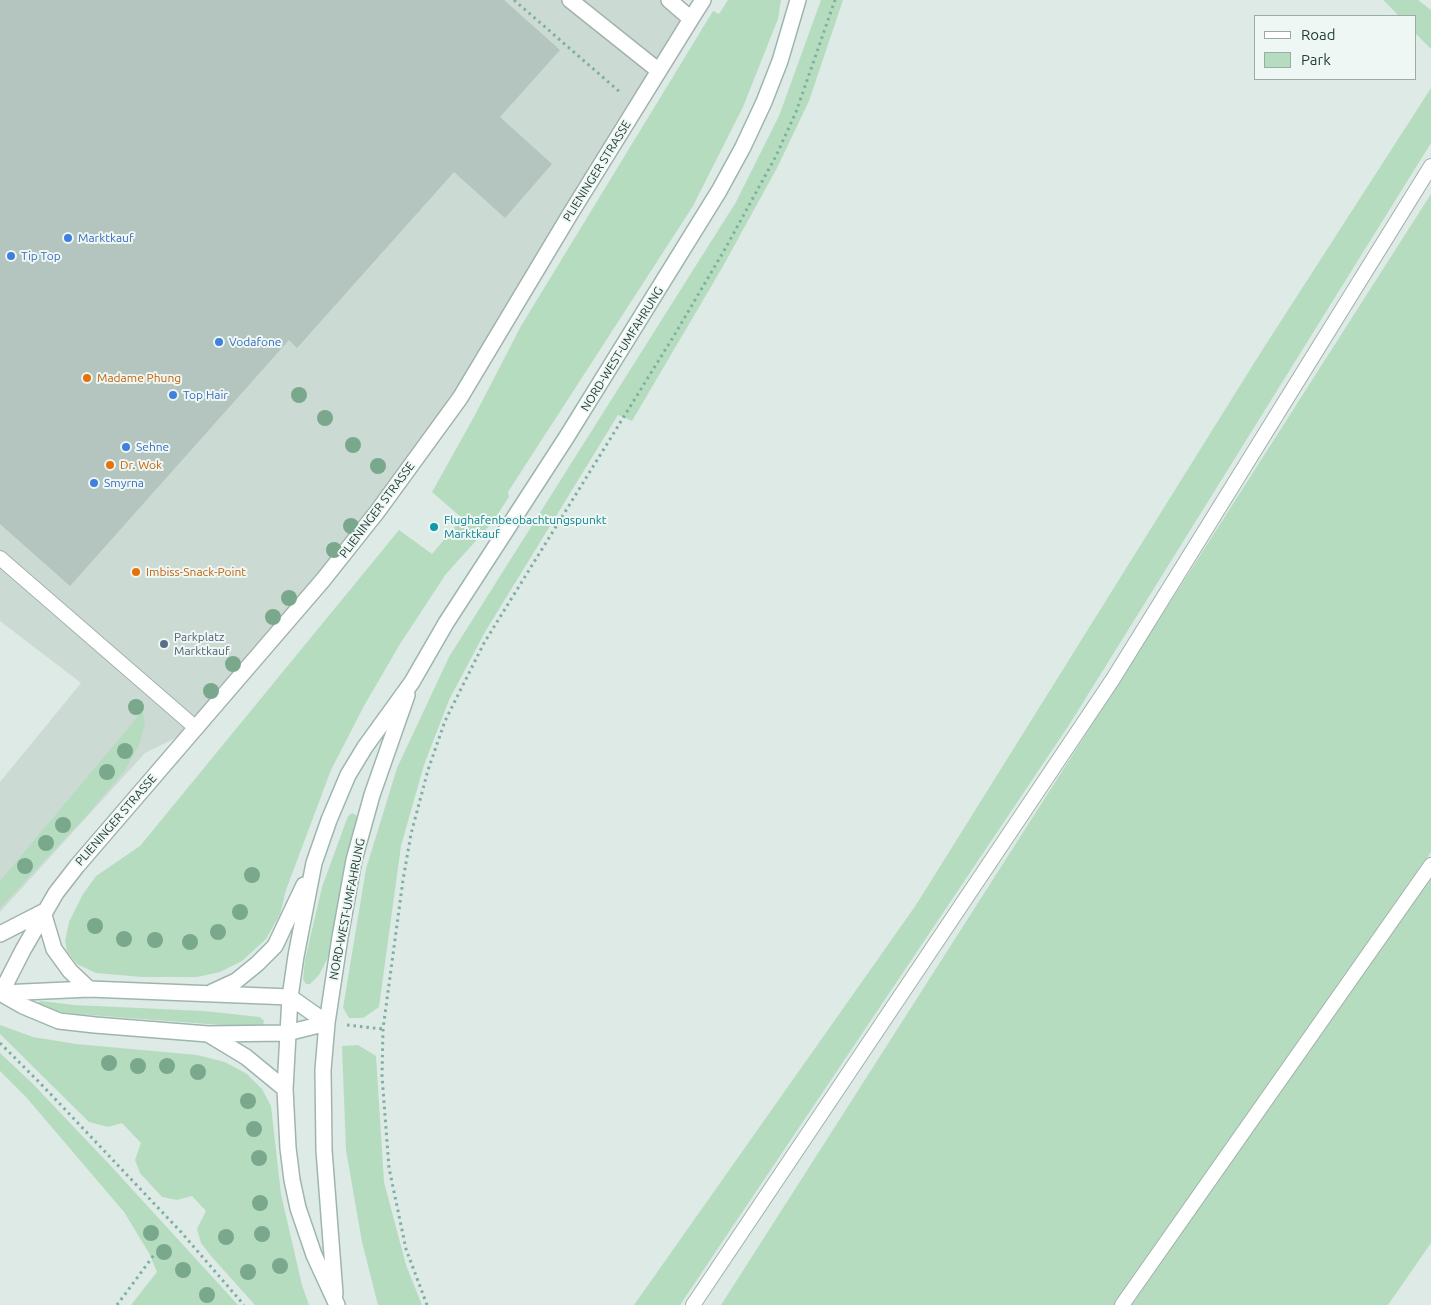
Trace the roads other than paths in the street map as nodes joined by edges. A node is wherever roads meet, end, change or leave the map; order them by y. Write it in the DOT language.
graph roads {
  1 [pos="570,0"];
  2 [pos="669,0"];
  3 [pos="703,0"];
  4 [pos="798,0"];
  5 [pos="691,19"];
  6 [pos="659,71"];
  7 [pos="1431,166"];
  8 [pos="0,558"];
  9 [pos="412,682"];
  10 [pos="196,728"];
  11 [pos="314,863"];
  12 [pos="1431,865"];
  13 [pos="44,912"];
  14 [pos="0,934"];
  15 [pos="89,989"];
  16 [pos="0,993"];
  17 [pos="208,994"];
  18 [pos="290,997"];
  19 [pos="327,1023"];
  20 [pos="287,1033"];
  21 [pos="208,1034"];
  22 [pos="285,1088"];
  23 [pos="336,1304"];
  24 [pos="693,1305"];
  25 [pos="1122,1305"];
  1 -- 6 [label="main road"];
  2 -- 5 [label="main road"];
  3 -- 5 [label="main road, PLIENINGER STRASSE"];
  4 -- 9 [label="main road, NORD-WEST-UMFAHRUNG"];
  5 -- 6 [label="main road, PLIENINGER STRASSE"];
  6 -- 10 [label="main road, PLIENINGER STRASSE"];
  7 -- 24 [label="lane"];
  8 -- 10 [label="lane"];
  9 -- 11 [label="main road, NORD-WEST-UMFAHRUNG"];
  9 -- 19 [label="main road, NORD-WEST-UMFAHRUNG"];
  10 -- 13 [label="main road, PLIENINGER STRASSE"];
  11 -- 17 [label="main road"];
  11 -- 18 [label="main road, NORD-WEST-UMFAHRUNG"];
  12 -- 25 [label="lane"];
  13 -- 14 [label="main road"];
  13 -- 15 [label="main road"];
  13 -- 16 [label="main road, PLIENINGER STRASSE"];
  15 -- 16 [label="main road"];
  15 -- 17 [label="main road"];
  16 -- 21 [label="main road"];
  17 -- 18 [label="main road"];
  18 -- 19 [label="main road"];
  18 -- 20 [label="main road, NORD-WEST-UMFAHRUNG"];
  19 -- 20 [label="main road"];
  19 -- 23 [label="main road, NORD-WEST-UMFAHRUNG"];
  20 -- 21 [label="main road"];
  20 -- 22 [label="main road, NORD-WEST-UMFAHRUNG"];
  21 -- 22 [label="main road"];
  22 -- 23 [label="main road, NORD-WEST-UMFAHRUNG"];
}
